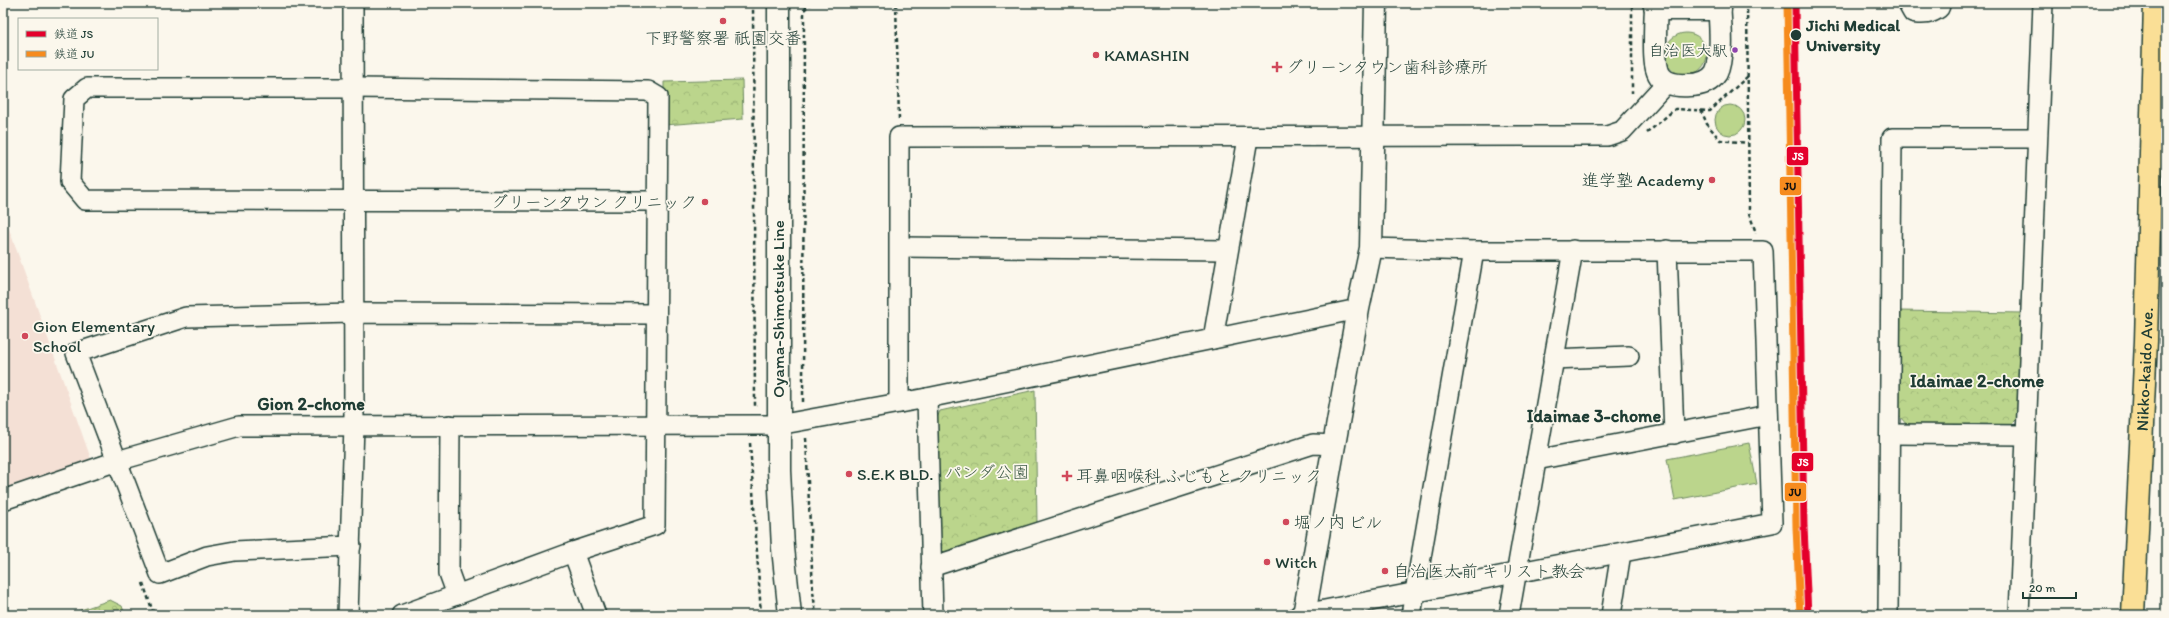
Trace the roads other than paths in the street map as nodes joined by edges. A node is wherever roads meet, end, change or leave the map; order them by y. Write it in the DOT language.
graph roads {
  1 [pos="353,3"];
  2 [pos="779,3"];
  3 [pos="1376,3"];
  4 [pos="1908,3"];
  5 [pos="1939,3"];
  6 [pos="2043,3"];
  7 [pos="2155,3"];
  8 [pos="1655,6"];
  9 [pos="1720,6"];
  10 [pos="1667,82"];
  11 [pos="2159,82"];
  12 [pos="353,88"];
  13 [pos="1374,136"];
  14 [pos="1248,138"];
  15 [pos="2037,138"];
  16 [pos="353,201"];
  17 [pos="657,201"];
  18 [pos="900,247"];
  19 [pos="1371,248"];
  20 [pos="1227,250"];
  21 [pos="1573,250"];
  22 [pos="1667,250"];
  23 [pos="1474,251"];
  24 [pos="1358,309"];
  25 [pos="353,313"];
  26 [pos="656,314"];
  27 [pos="1213,339"];
  28 [pos="1629,356"];
  29 [pos="1553,359"];
  30 [pos="927,398"];
  31 [pos="899,403"];
  32 [pos="1768,415"];
  33 [pos="354,425"];
  34 [pos="450,425"];
  35 [pos="778,425"];
  36 [pos="656,426"];
  37 [pos="1674,434"];
  38 [pos="1890,434"];
  39 [pos="2026,435"];
  40 [pos="1335,445"];
  41 [pos="117,460"];
  42 [pos="1536,460"];
  43 [pos="3,500"];
  44 [pos="351,546"];
  45 [pos="573,552"];
  46 [pos="1621,553"];
  47 [pos="931,567"];
  48 [pos="1516,574"];
  49 [pos="1415,593"];
  50 [pos="457,595"];
  51 [pos="1303,614"];
  52 [pos="348,615"];
  53 [pos="402,615"];
  54 [pos="596,615"];
  55 [pos="790,615"];
  56 [pos="934,615"];
  57 [pos="1411,615"];
  58 [pos="1509,615"];
  59 [pos="1611,615"];
  60 [pos="1888,615"];
  61 [pos="2019,615"];
  62 [pos="2133,615"];
  1 -- 12 [label="street"];
  2 -- 35 [label="street, Oyama-Shimotsuke Line"];
  3 -- 13 [label="street"];
  4 -- 5 [label="street"];
  6 -- 15 [label="street"];
  7 -- 11 [label="highway, Nikko-kaido Ave."];
  8 -- 9 [label="street"];
  8 -- 10 [label="street"];
  9 -- 10 [label="street"];
  10 -- 13 [label="street"];
  11 -- 62 [label="highway, Nikko-kaido Ave."];
  12 -- 16 [label="street"];
  12 -- 16 [label="street"];
  12 -- 17 [label="street"];
  13 -- 14 [label="street"];
  13 -- 19 [label="street"];
  14 -- 18 [label="street"];
  14 -- 20 [label="street"];
  15 -- 38 [label="street"];
  15 -- 39 [label="street"];
  16 -- 17 [label="street"];
  16 -- 25 [label="street"];
  17 -- 26 [label="street"];
  18 -- 20 [label="street"];
  18 -- 31 [label="street"];
  19 -- 23 [label="street"];
  19 -- 24 [label="street"];
  20 -- 27 [label="street"];
  21 -- 22 [label="street"];
  21 -- 23 [label="street"];
  21 -- 29 [label="street"];
  22 -- 32 [label="street"];
  22 -- 37 [label="street"];
  23 -- 49 [label="street"];
  24 -- 27 [label="street"];
  24 -- 40 [label="street"];
  25 -- 26 [label="street"];
  25 -- 33 [label="street"];
  25 -- 41 [label="street"];
  26 -- 36 [label="street"];
  27 -- 30 [label="street"];
  28 -- 29 [label="street"];
  29 -- 42 [label="street"];
  30 -- 31 [label="street"];
  30 -- 47 [label="street"];
  31 -- 35 [label="street"];
  32 -- 37 [label="street"];
  32 -- 46 [label="street"];
  33 -- 34 [label="street"];
  33 -- 41 [label="street"];
  33 -- 44 [label="street"];
  34 -- 36 [label="street"];
  34 -- 50 [label="street"];
  35 -- 36 [label="street"];
  35 -- 55 [label="street, Oyama-Shimotsuke Line"];
  36 -- 45 [label="street"];
  37 -- 42 [label="street"];
  38 -- 39 [label="street"];
  38 -- 60 [label="street"];
  39 -- 61 [label="street"];
  40 -- 47 [label="street"];
  40 -- 51 [label="street"];
  41 -- 43 [label="street"];
  41 -- 44 [label="street"];
  42 -- 48 [label="street"];
  44 -- 52 [label="street"];
  45 -- 50 [label="street"];
  45 -- 54 [label="street"];
  46 -- 48 [label="street"];
  46 -- 59 [label="street"];
  47 -- 56 [label="street"];
  48 -- 49 [label="street"];
  48 -- 58 [label="street"];
  49 -- 51 [label="street"];
  49 -- 57 [label="street"];
  50 -- 53 [label="street"];
}
